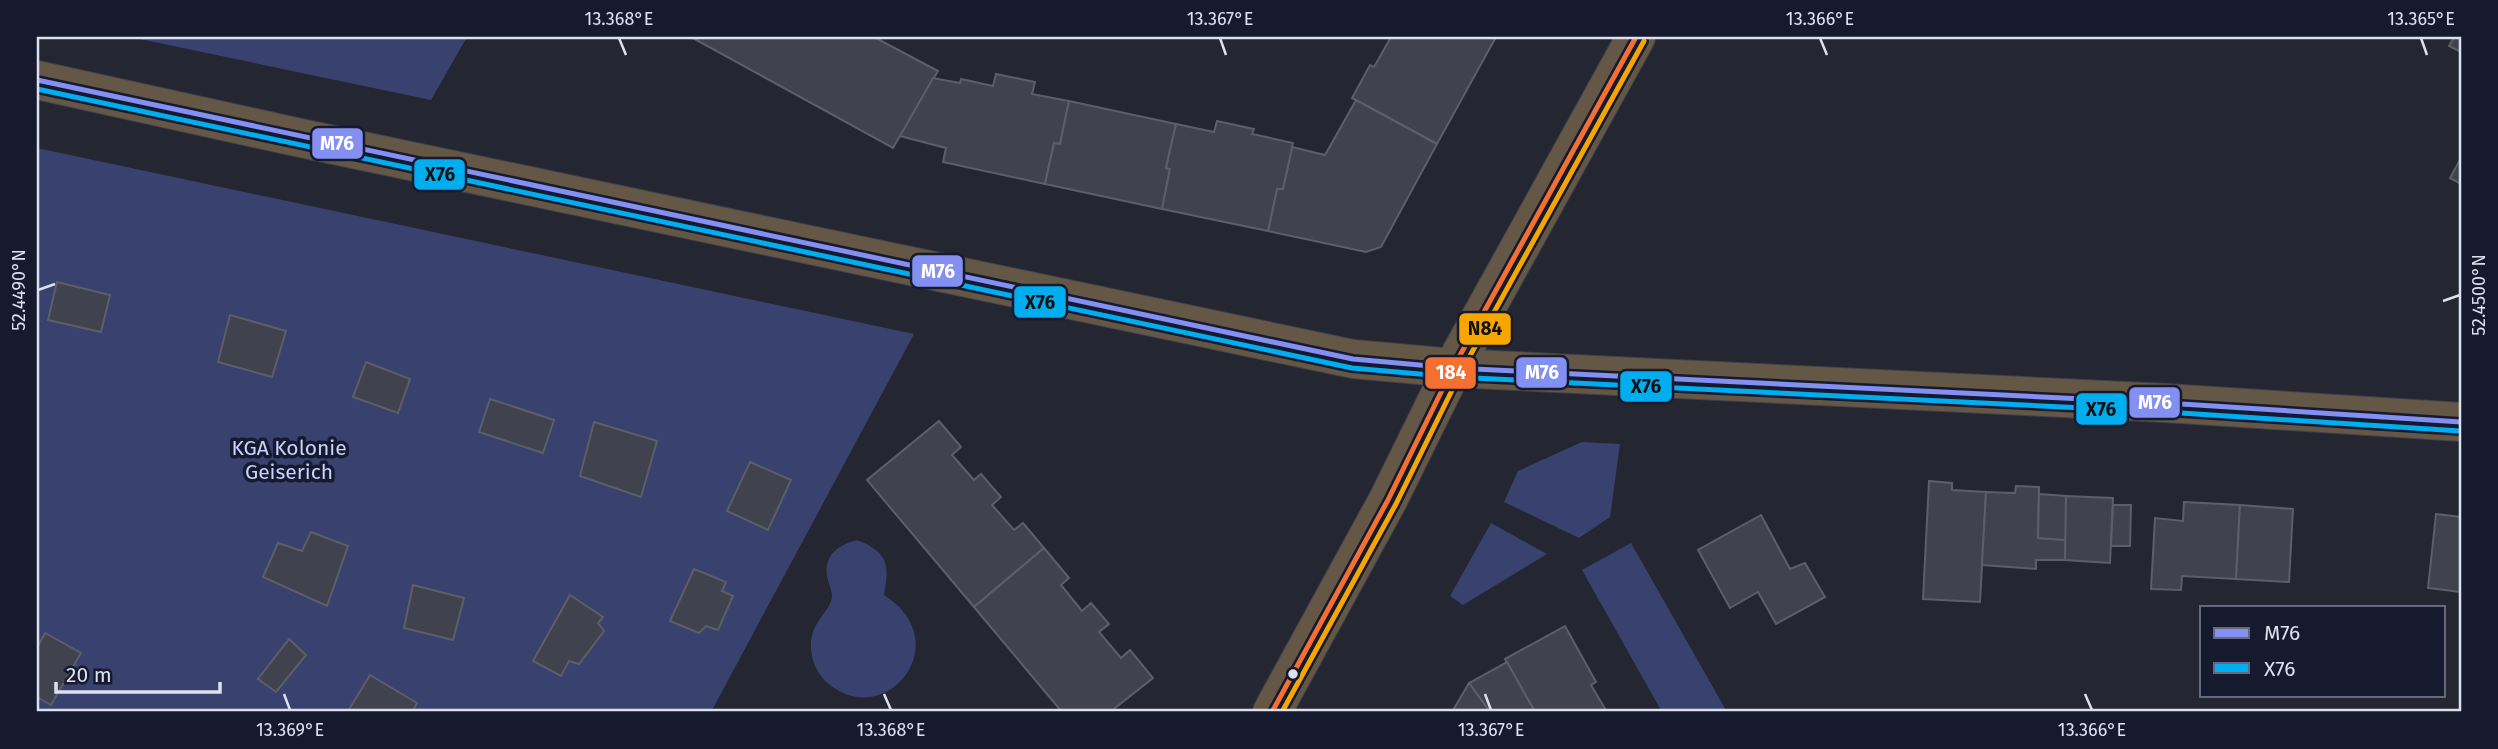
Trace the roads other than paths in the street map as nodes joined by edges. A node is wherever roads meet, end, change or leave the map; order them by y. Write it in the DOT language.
graph roads {
  1 [pos="1636,37"];
  2 [pos="37,80"];
  3 [pos="1453,368"];
  4 [pos="2461,422"];
  5 [pos="1272,712"];
  1 -- 3 [label="street"];
  2 -- 3 [label="street"];
  3 -- 4 [label="street"];
  3 -- 5 [label="street"];
}
